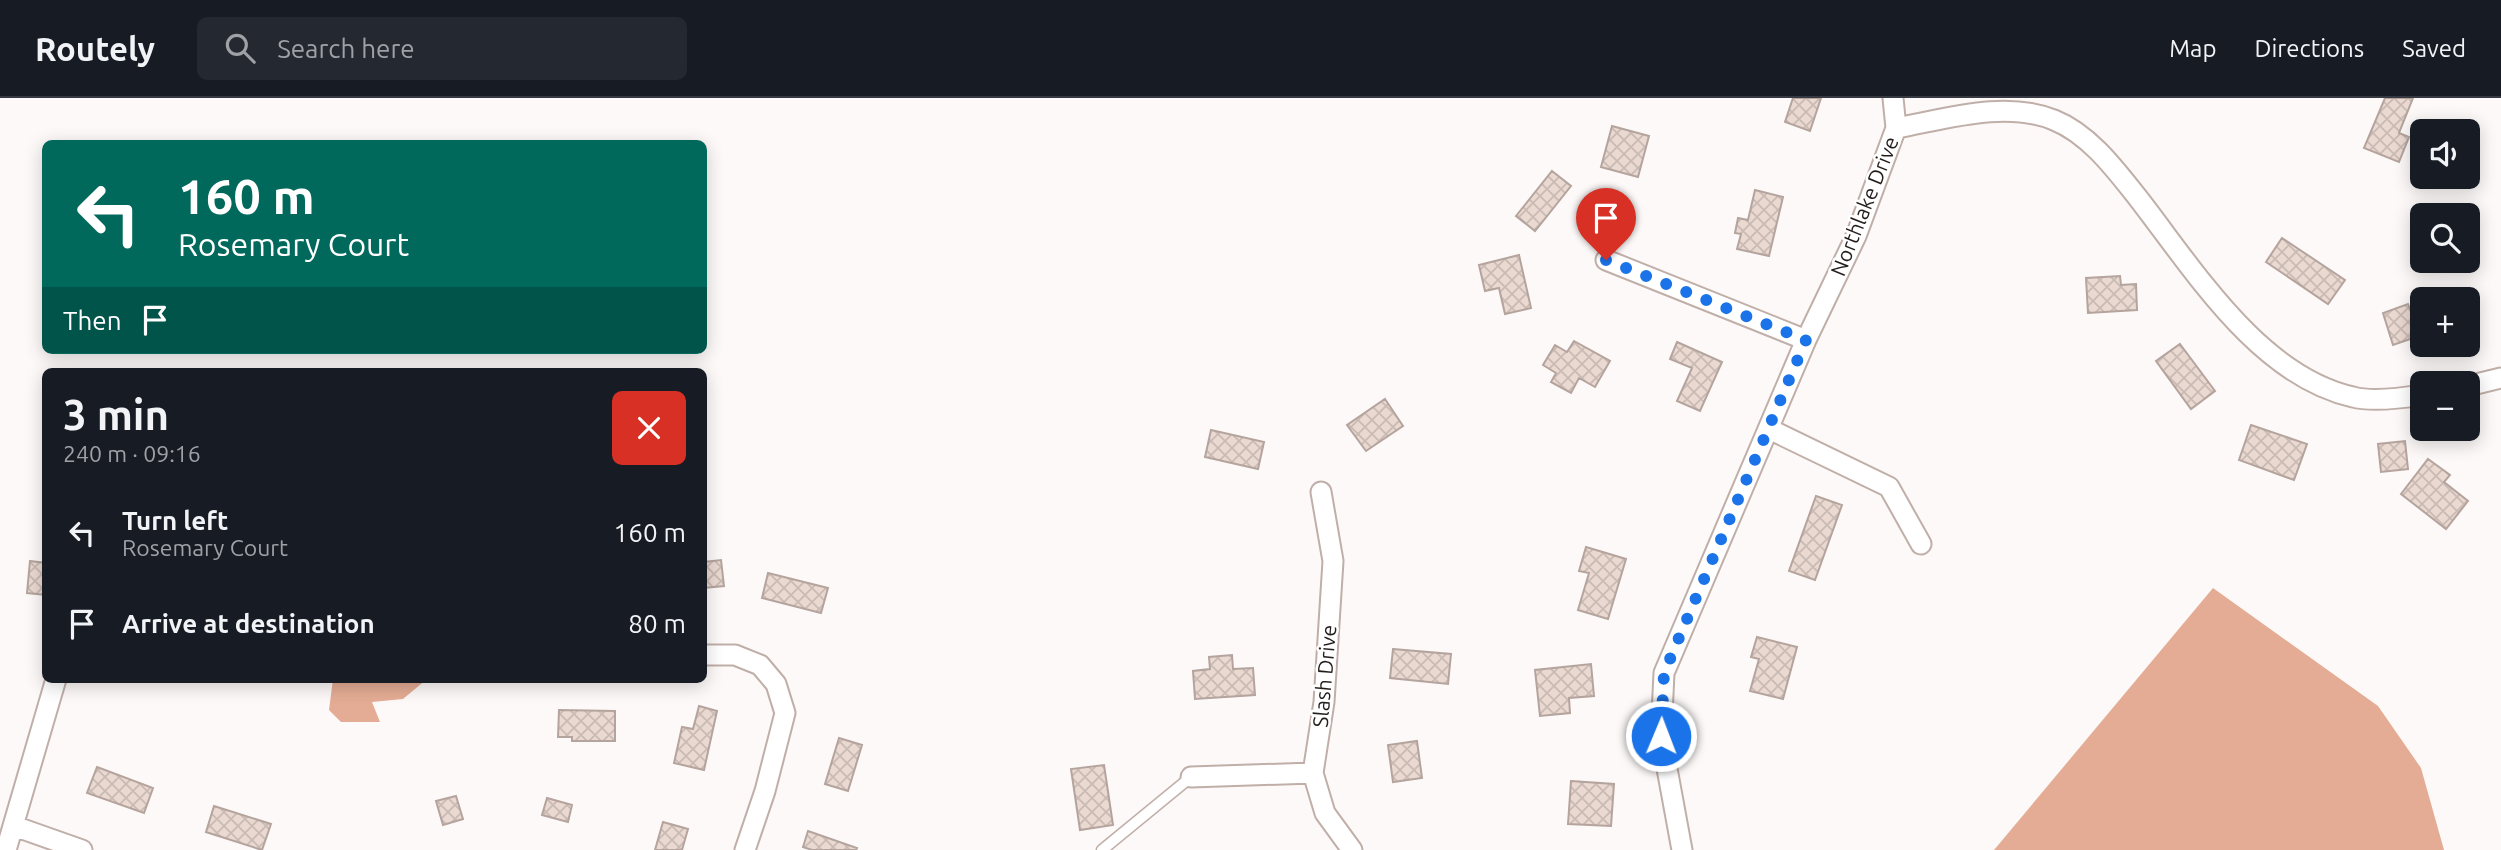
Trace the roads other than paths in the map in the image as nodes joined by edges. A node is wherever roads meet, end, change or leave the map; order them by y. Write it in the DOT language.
graph roads {
  1 [pos="1893,98"];
  2 [pos="1896,128"];
  3 [pos="1606,260"];
  4 [pos="1806,340"];
  5 [pos="2501,378"];
  6 [pos="2480,383"];
  7 [pos="2410,396"];
  8 [pos="1769,429"];
  9 [pos="1321,492"];
  10 [pos="1922,544"];
  11 [pos="707,655"];
  12 [pos="55,683"];
  13 [pos="1313,773"];
  14 [pos="1191,777"];
  15 [pos="14,826"];
  16 [pos="6,850"];
  17 [pos="82,850"];
  18 [pos="745,850"];
  19 [pos="1102,850"];
  20 [pos="1352,850"];
  21 [pos="1682,850"];
  1 -- 2 [label="street"];
  2 -- 4 [label="street, Northlake Drive"];
  2 -- 7 [label="street, Northlake Drive"];
  3 -- 4 [label="street"];
  4 -- 8 [label="street, Northlake Drive"];
  5 -- 6 [label="street"];
  8 -- 10 [label="street"];
  8 -- 21 [label="street, Northlake Drive"];
  9 -- 13 [label="street, Slash Drive"];
  11 -- 18 [label="street"];
  12 -- 15 [label="street"];
  13 -- 14 [label="street"];
  13 -- 20 [label="street, Slash Drive"];
  14 -- 19 [label="lane"];
  15 -- 16 [label="street"];
  15 -- 17 [label="street"];
}
